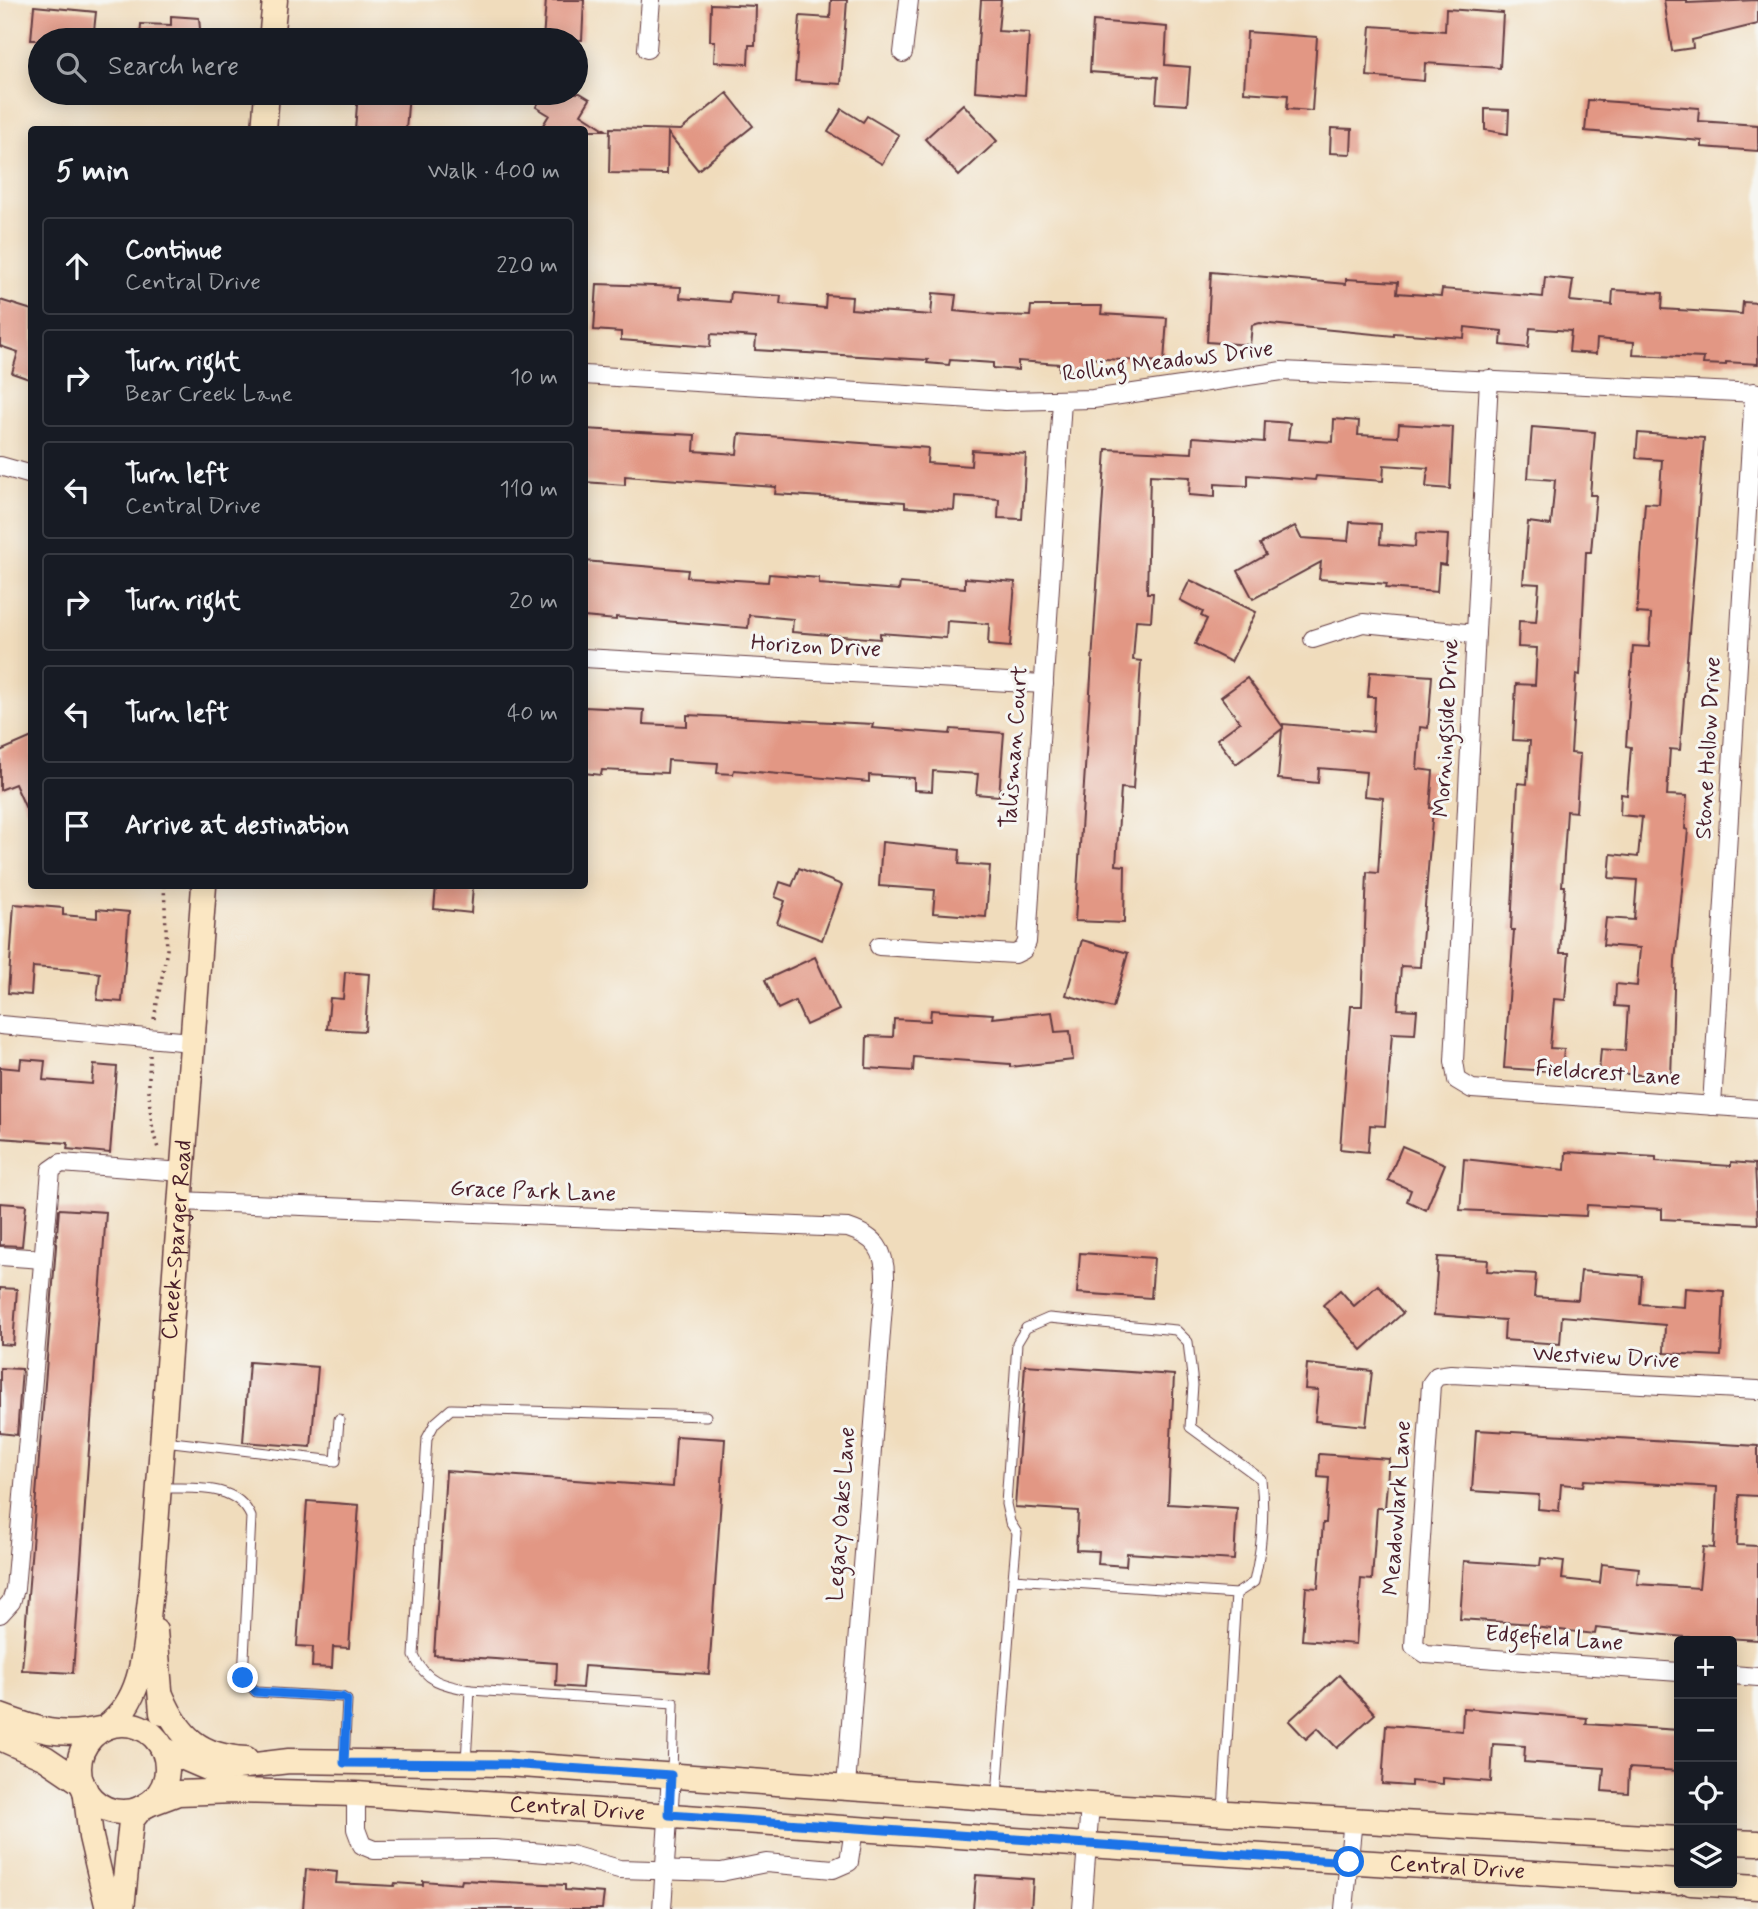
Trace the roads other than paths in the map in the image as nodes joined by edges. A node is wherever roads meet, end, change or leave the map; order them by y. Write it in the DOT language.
graph roads {
  1 [pos="275,0"];
  2 [pos="651,0"];
  3 [pos="909,0"];
  4 [pos="272,28"];
  5 [pos="647,49"];
  6 [pos="903,53"];
  7 [pos="266,105"];
  8 [pos="264,126"];
  9 [pos="588,375"];
  10 [pos="1489,379"];
  11 [pos="1756,393"];
  12 [pos="1062,401"];
  13 [pos="0,466"];
  14 [pos="28,474"];
  15 [pos="1476,634"];
  16 [pos="1314,639"];
  17 [pos="588,658"];
  18 [pos="1044,684"];
  19 [pos="204,889"];
  20 [pos="879,946"];
  21 [pos="0,1025"];
  22 [pos="192,1042"];
  23 [pos="1457,1080"];
  24 [pos="1712,1106"];
  25 [pos="1758,1110"];
  26 [pos="172,1172"];
  27 [pos="180,1201"];
  28 [pos="879,1246"];
  29 [pos="0,1256"];
  30 [pos="43,1259"];
  31 [pos="1451,1374"];
  32 [pos="1758,1390"];
  33 [pos="706,1416"];
  34 [pos="339,1419"];
  35 [pos="162,1440"];
  36 [pos="159,1488"];
  37 [pos="1013,1579"];
  38 [pos="151,1592"];
  39 [pos="1236,1594"];
  40 [pos="0,1614"];
  41 [pos="1426,1654"];
  42 [pos="1674,1672"];
  43 [pos="1737,1675"];
  44 [pos="1758,1677"];
  45 [pos="470,1690"];
  46 [pos="162,1697"];
  47 [pos="0,1716"];
  48 [pos="103,1728"];
  49 [pos="0,1738"];
  50 [pos="163,1748"];
  51 [pos="289,1761"];
  52 [pos="344,1763"];
  53 [pos="466,1763"];
  54 [pos="671,1775"];
  55 [pos="84,1786"];
  56 [pos="846,1787"];
  57 [pos="356,1794"];
  58 [pos="997,1798"];
  59 [pos="1090,1805"];
  60 [pos="144,1806"];
  61 [pos="1223,1812"];
  62 [pos="669,1815"];
  63 [pos="1353,1819"];
  64 [pos="854,1829"];
  65 [pos="1674,1839"];
  66 [pos="1737,1842"];
  67 [pos="1758,1843"];
  68 [pos="1087,1845"];
  69 [pos="1349,1862"];
  70 [pos="665,1870"];
  71 [pos="1674,1882"];
  72 [pos="1737,1886"];
  73 [pos="1758,1887"];
  74 [pos="108,1909"];
  75 [pos="122,1909"];
  76 [pos="662,1909"];
  77 [pos="1082,1909"];
  78 [pos="1344,1909"];
  1 -- 4 [label="main road"];
  2 -- 5 [label="street"];
  3 -- 6 [label="street"];
  7 -- 8 [label="main road"];
  9 -- 12 [label="street, Rolling Meadows Drive"];
  10 -- 11 [label="street, Rolling Meadows Drive"];
  10 -- 12 [label="street, Rolling Meadows Drive"];
  10 -- 15 [label="street, Morningside Drive"];
  11 -- 24 [label="street, Stone Hollow Drive"];
  12 -- 18 [label="street, Talisman Court"];
  13 -- 14 [label="street"];
  15 -- 16 [label="street"];
  15 -- 23 [label="street, Morningside Drive"];
  17 -- 18 [label="street, Horizon Drive"];
  18 -- 20 [label="street, Talisman Court"];
  19 -- 22 [label="main road, Cheek-Sparger Road"];
  21 -- 22 [label="street"];
  22 -- 26 [label="main road, Cheek-Sparger Road"];
  23 -- 24 [label="street, Fieldcrest Lane"];
  24 -- 25 [label="street, Fieldcrest Lane"];
  26 -- 27 [label="main road, Cheek-Sparger Road"];
  26 -- 30 [label="street"];
  27 -- 28 [label="street, Grace Park Lane"];
  27 -- 35 [label="main road, Cheek-Sparger Road"];
  28 -- 56 [label="street, Legacy Oaks Lane"];
  29 -- 30 [label="street"];
  30 -- 40 [label="street"];
  31 -- 32 [label="street, Westview Drive"];
  31 -- 41 [label="street, Meadowlark Lane"];
  33 -- 45 [label="lane"];
  34 -- 35 [label="lane"];
  35 -- 36 [label="main road, Cheek-Sparger Road"];
  36 -- 38 [label="main road, Cheek-Sparger Road"];
  36 -- 52 [label="lane"];
  37 -- 39 [label="lane"];
  37 -- 39 [label="lane"];
  37 -- 58 [label="lane"];
  38 -- 46 [label="main road, Cheek-Sparger Road"];
  38 -- 48 [label="main road, Cheek-Sparger Road"];
  39 -- 61 [label="lane"];
  41 -- 42 [label="street, Edgefield Lane"];
  43 -- 44 [label="street"];
  45 -- 53 [label="lane"];
  45 -- 54 [label="lane"];
  46 -- 50 [label="main road, Cheek-Sparger Road"];
  46 -- 51 [label="main road"];
  47 -- 48 [label="main road"];
  48 -- 50 [label="main road"];
  48 -- 55 [label="main road"];
  49 -- 55 [label="main road"];
  50 -- 51 [label="main road, Central Drive"];
  50 -- 60 [label="main road"];
  51 -- 52 [label="main road, Central Drive"];
  52 -- 53 [label="main road, Central Drive"];
  53 -- 54 [label="main road, Central Drive"];
  54 -- 56 [label="main road, Central Drive"];
  54 -- 62 [label="street"];
  55 -- 60 [label="main road"];
  55 -- 74 [label="main road"];
  56 -- 58 [label="main road, Central Drive"];
  57 -- 60 [label="main road, Central Drive"];
  57 -- 62 [label="main road, Central Drive"];
  57 -- 70 [label="street"];
  58 -- 59 [label="main road, Central Drive"];
  59 -- 61 [label="main road, Central Drive"];
  59 -- 68 [label="street"];
  60 -- 75 [label="main road"];
  61 -- 63 [label="main road, Central Drive"];
  62 -- 64 [label="main road, Central Drive"];
  62 -- 70 [label="street"];
  63 -- 65 [label="main road, Central Drive"];
  63 -- 69 [label="street"];
  64 -- 68 [label="main road, Central Drive"];
  64 -- 70 [label="street"];
  66 -- 67 [label="main road"];
  68 -- 69 [label="main road, Central Drive"];
  68 -- 77 [label="street"];
  69 -- 71 [label="main road, Central Drive"];
  69 -- 78 [label="street"];
  70 -- 76 [label="street"];
  72 -- 73 [label="main road"];
}
